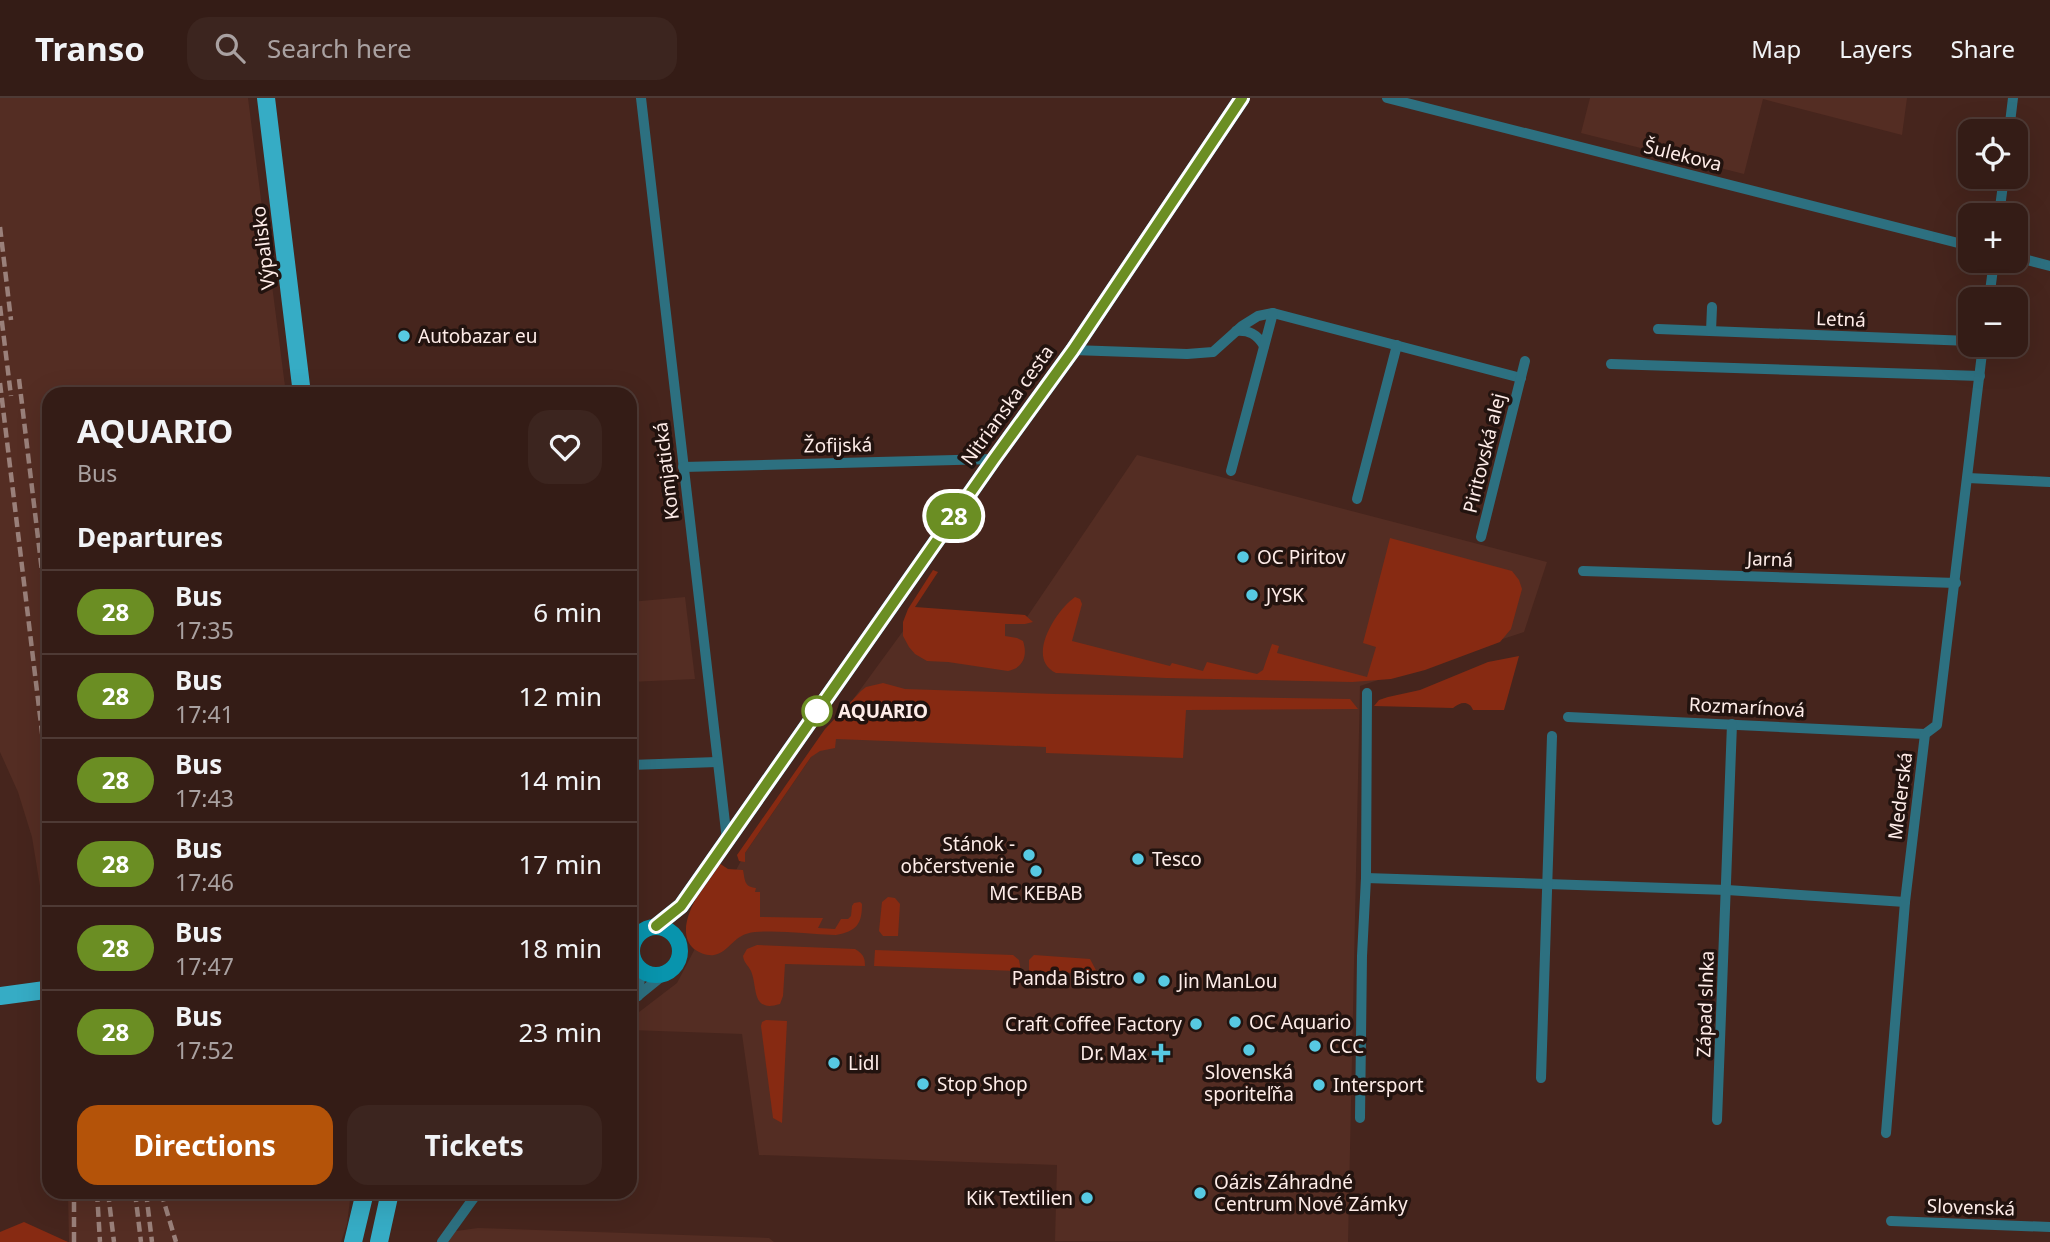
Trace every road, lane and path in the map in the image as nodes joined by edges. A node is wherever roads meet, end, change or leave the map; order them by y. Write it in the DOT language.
graph roads {
  1 [pos="266,98"];
  2 [pos="642,98"];
  3 [pos="1242,98"];
  4 [pos="1387,98"];
  5 [pos="2013,98"];
  6 [pos="2010,119"];
  7 [pos="1958,243"];
  8 [pos="2028,260"];
  9 [pos="2050,266"];
  10 [pos="1712,307"];
  11 [pos="1273,313"];
  12 [pos="1658,329"];
  13 [pos="1236,331"];
  14 [pos="1711,331"];
  15 [pos="1958,341"];
  16 [pos="1397,345"];
  17 [pos="1264,346"];
  18 [pos="1073,350"];
  19 [pos="1982,357"];
  20 [pos="1525,361"];
  21 [pos="1611,364"];
  22 [pos="1980,376"];
  23 [pos="1521,378"];
  24 [pos="301,387"];
  25 [pos="994,459"];
  26 [pos="683,467"];
  27 [pos="1231,471"];
  28 [pos="1968,478"];
  29 [pos="2050,482"];
  30 [pos="1357,499"];
  31 [pos="1481,537"];
  32 [pos="1583,571"];
  33 [pos="1956,583"];
  34 [pos="1367,693"];
  35 [pos="1568,717"];
  36 [pos="1732,724"];
  37 [pos="1925,734"];
  38 [pos="1552,736"];
  39 [pos="717,762"];
  40 [pos="637,765"];
  41 [pos="727,841"];
  42 [pos="1366,878"];
  43 [pos="1548,886"];
  44 [pos="1727,890"];
  45 [pos="1905,902"];
  46 [pos="681,906"];
  47 [pos="656,926"];
  48 [pos="637,933"];
  49 [pos="676,936"];
  50 [pos="637,963"];
  51 [pos="667,972"];
  52 [pos="42,991"];
  53 [pos="0,996"];
  54 [pos="637,997"];
  55 [pos="1541,1079"];
  56 [pos="1360,1118"];
  57 [pos="1717,1120"];
  58 [pos="1886,1133"];
  59 [pos="363,1199"];
  60 [pos="388,1199"];
  61 [pos="473,1199"];
  62 [pos="1891,1221"];
  63 [pos="2050,1227"];
  64 [pos="353,1242"];
  65 [pos="379,1242"];
  66 [pos="442,1242"];
  1 -- 24 [label="main road, Výpalisko"];
  2 -- 26 [label="street, Komjatická"];
  3 -- 18 [label="main road, Nitrianska cesta"];
  4 -- 7 [label="street, Šulekova"];
  5 -- 6 [label="street"];
  8 -- 9 [label="street"];
  10 -- 14 [label="street"];
  11 -- 13 [label="street"];
  11 -- 16 [label="street, Piritovská alej"];
  11 -- 17 [label="street"];
  12 -- 14 [label="street, Letná"];
  13 -- 17 [label="street"];
  13 -- 18 [label="street"];
  14 -- 15 [label="street, Letná"];
  16 -- 23 [label="street, Piritovská alej"];
  16 -- 30 [label="street"];
  17 -- 27 [label="street"];
  18 -- 25 [label="main road, Nitrianska cesta"];
  19 -- 22 [label="street, Mederská"];
  20 -- 23 [label="street, Piritovská alej"];
  21 -- 22 [label="street"];
  22 -- 28 [label="street, Mederská"];
  23 -- 31 [label="street, Piritovská alej"];
  25 -- 26 [label="street, Žofijská"];
  25 -- 41 [label="main road, Nitrianska cesta"];
  26 -- 39 [label="street, Komjatická"];
  28 -- 29 [label="street"];
  28 -- 33 [label="street, Mederská"];
  32 -- 33 [label="street, Jarná"];
  33 -- 37 [label="street, Mederská"];
  34 -- 42 [label="street"];
  35 -- 36 [label="street, Rozmarínová"];
  36 -- 37 [label="street, Rozmarínová"];
  36 -- 44 [label="street, Západ slnka"];
  37 -- 45 [label="street, Mederská"];
  38 -- 43 [label="street"];
  39 -- 40 [label="street"];
  39 -- 41 [label="street, Komjatická"];
  41 -- 46 [label="main road, Nitrianska cesta"];
  42 -- 43 [label="street"];
  42 -- 56 [label="street"];
  43 -- 44 [label="street"];
  43 -- 55 [label="street"];
  44 -- 45 [label="street"];
  44 -- 57 [label="street, Západ slnka"];
  45 -- 58 [label="street, Mederská"];
  46 -- 47 [label="main road, Nitrianska cesta"];
  46 -- 49 [label="main road, Nitrianska cesta"];
  47 -- 48 [label="main road"];
  47 -- 49 [label="main road"];
  49 -- 51 [label="main road"];
  50 -- 51 [label="main road"];
  51 -- 54 [label="street"];
  52 -- 53 [label="main road"];
  59 -- 64 [label="main road"];
  60 -- 65 [label="main road"];
  61 -- 66 [label="street"];
  62 -- 63 [label="street, Slovenská"];
}
